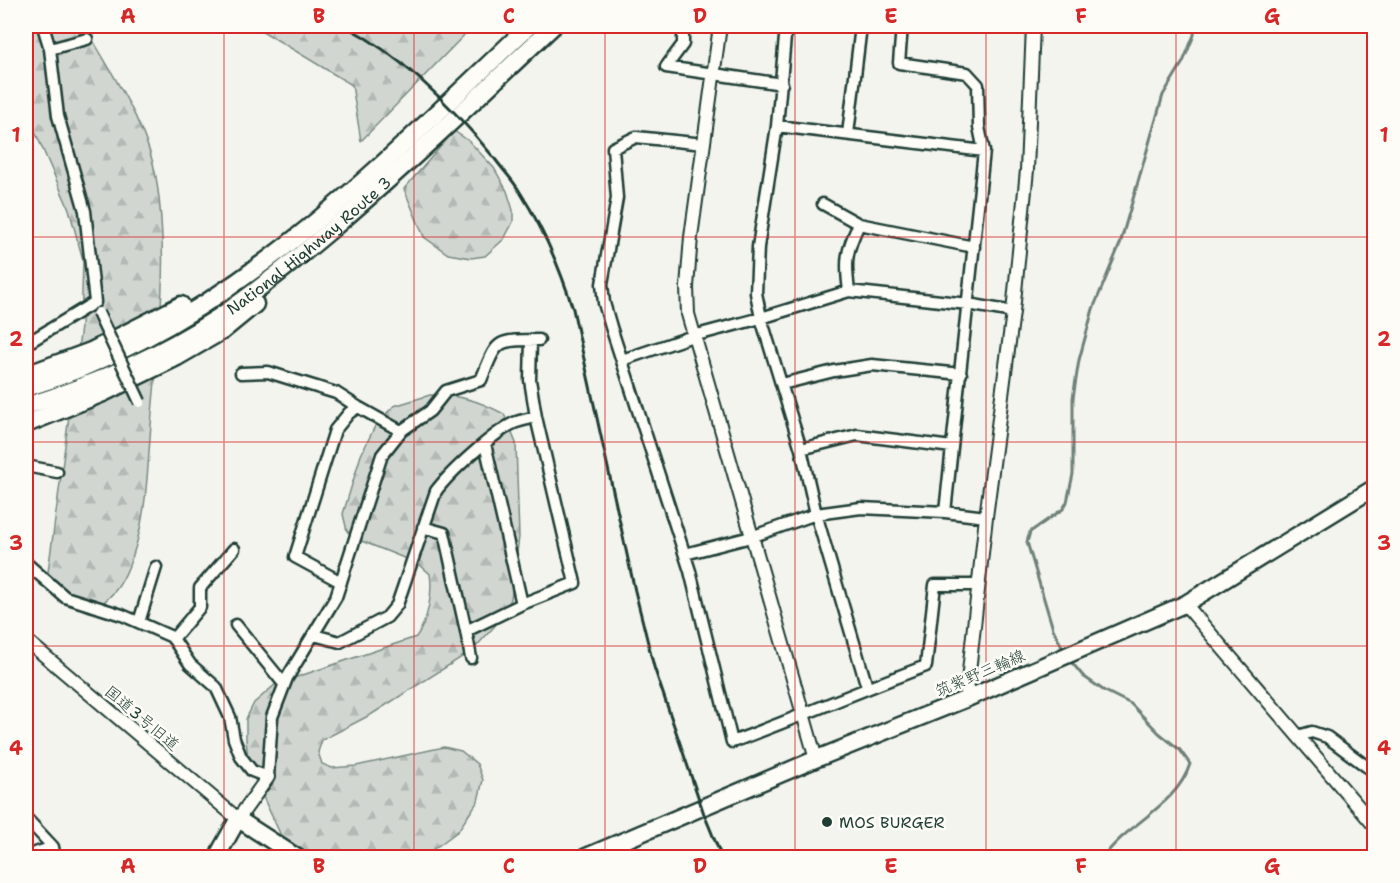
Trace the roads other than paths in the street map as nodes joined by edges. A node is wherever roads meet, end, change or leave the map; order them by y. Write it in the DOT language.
graph roads {
  1 [pos="43,26"];
  2 [pos="529,26"];
  3 [pos="553,26"];
  4 [pos="683,26"];
  5 [pos="720,26"];
  6 [pos="786,26"];
  7 [pos="861,26"];
  8 [pos="902,26"];
  9 [pos="1033,26"];
  10 [pos="87,39"];
  11 [pos="50,50"];
  12 [pos="714,75"];
  13 [pos="782,84"];
  14 [pos="777,126"];
  15 [pos="848,134"];
  16 [pos="704,144"];
  17 [pos="984,150"];
  18 [pos="823,204"];
  19 [pos="859,224"];
  20 [pos="333,228"];
  21 [pos="305,232"];
  22 [pos="974,247"];
  23 [pos="849,291"];
  24 [pos="95,302"];
  25 [pos="968,304"];
  26 [pos="1013,312"];
  27 [pos="761,318"];
  28 [pos="693,336"];
  29 [pos="26,344"];
  30 [pos="622,360"];
  31 [pos="241,373"];
  32 [pos="961,374"];
  33 [pos="26,375"];
  34 [pos="782,384"];
  35 [pos="26,388"];
  36 [pos="140,402"];
  37 [pos="26,406"];
  38 [pos="358,407"];
  39 [pos="536,417"];
  40 [pos="26,424"];
  41 [pos="401,431"];
  42 [pos="485,444"];
  43 [pos="952,447"];
  44 [pos="801,449"];
  45 [pos="26,466"];
  46 [pos="57,472"];
  47 [pos="1374,488"];
  48 [pos="945,512"];
  49 [pos="816,514"];
  50 [pos="986,517"];
  51 [pos="423,527"];
  52 [pos="751,537"];
  53 [pos="234,549"];
  54 [pos="685,554"];
  55 [pos="26,563"];
  56 [pos="156,567"];
  57 [pos="341,582"];
  58 [pos="978,585"];
  59 [pos="522,604"];
  60 [pos="1185,604"];
  61 [pos="139,622"];
  62 [pos="237,624"];
  63 [pos="466,632"];
  64 [pos="314,635"];
  65 [pos="173,639"];
  66 [pos="26,640"];
  67 [pos="471,658"];
  68 [pos="285,684"];
  69 [pos="867,687"];
  70 [pos="966,699"];
  71 [pos="803,716"];
  72 [pos="1298,736"];
  73 [pos="816,759"];
  74 [pos="1374,772"];
  75 [pos="268,777"];
  76 [pos="26,818"];
  77 [pos="238,819"];
  78 [pos="1374,825"];
  79 [pos="54,852"];
  80 [pos="26,856"];
  81 [pos="292,856"];
  82 [pos="218,858"];
  83 [pos="583,858"];
  1 -- 11 [label="street"];
  2 -- 21 [label="highway, National Highway Route 3"];
  3 -- 20 [label="highway, National Highway Route 3"];
  4 -- 12 [label="street"];
  5 -- 12 [label="street"];
  6 -- 13 [label="street"];
  7 -- 15 [label="street"];
  8 -- 17 [label="street"];
  9 -- 26 [label="street"];
  10 -- 11 [label="street"];
  11 -- 24 [label="street"];
  12 -- 13 [label="street"];
  12 -- 16 [label="street"];
  13 -- 14 [label="street"];
  14 -- 15 [label="street"];
  14 -- 27 [label="street"];
  15 -- 17 [label="street"];
  16 -- 28 [label="street"];
  16 -- 30 [label="street"];
  17 -- 22 [label="street"];
  18 -- 19 [label="street"];
  19 -- 22 [label="street"];
  19 -- 23 [label="street"];
  20 -- 37 [label="highway, National Highway Route 3"];
  20 -- 40 [label="highway"];
  21 -- 33 [label="highway"];
  21 -- 35 [label="highway, National Highway Route 3"];
  22 -- 25 [label="street"];
  23 -- 25 [label="street"];
  23 -- 27 [label="street"];
  24 -- 29 [label="street"];
  24 -- 36 [label="street, bridge"];
  25 -- 26 [label="street"];
  25 -- 32 [label="street"];
  26 -- 50 [label="street"];
  27 -- 28 [label="street"];
  27 -- 34 [label="street"];
  28 -- 30 [label="street"];
  28 -- 52 [label="street"];
  30 -- 54 [label="street"];
  31 -- 38 [label="street"];
  32 -- 34 [label="street"];
  32 -- 43 [label="street"];
  34 -- 44 [label="street"];
  38 -- 41 [label="street"];
  38 -- 57 [label="street"];
  39 -- 41 [label="street"];
  39 -- 42 [label="street"];
  39 -- 59 [label="street"];
  41 -- 57 [label="street"];
  42 -- 51 [label="street"];
  42 -- 59 [label="street"];
  43 -- 44 [label="street"];
  43 -- 48 [label="street"];
  44 -- 49 [label="street"];
  45 -- 46 [label="street"];
  47 -- 60 [label="main road, 筑紫野三輪線"];
  48 -- 49 [label="street"];
  48 -- 50 [label="street"];
  49 -- 52 [label="street"];
  49 -- 69 [label="street"];
  50 -- 58 [label="street"];
  51 -- 63 [label="street"];
  51 -- 64 [label="street"];
  52 -- 54 [label="street"];
  52 -- 71 [label="street"];
  53 -- 65 [label="street"];
  54 -- 71 [label="street"];
  55 -- 61 [label="street"];
  56 -- 61 [label="street"];
  57 -- 64 [label="street"];
  58 -- 69 [label="street"];
  58 -- 70 [label="street"];
  59 -- 63 [label="street"];
  60 -- 70 [label="main road, 筑紫野三輪線"];
  60 -- 72 [label="street"];
  61 -- 65 [label="street"];
  62 -- 68 [label="street"];
  63 -- 67 [label="street"];
  64 -- 68 [label="street"];
  65 -- 75 [label="street"];
  66 -- 77 [label="street, 国道3号旧道"];
  68 -- 75 [label="street"];
  69 -- 71 [label="street"];
  70 -- 73 [label="main road, 筑紫野三輪線"];
  71 -- 73 [label="street"];
  72 -- 74 [label="street"];
  72 -- 78 [label="street"];
  73 -- 83 [label="main road, 筑紫野三輪線"];
  75 -- 77 [label="street"];
  76 -- 79 [label="street"];
  77 -- 81 [label="main road"];
  77 -- 82 [label="main road"];
  79 -- 80 [label="street"];
}
